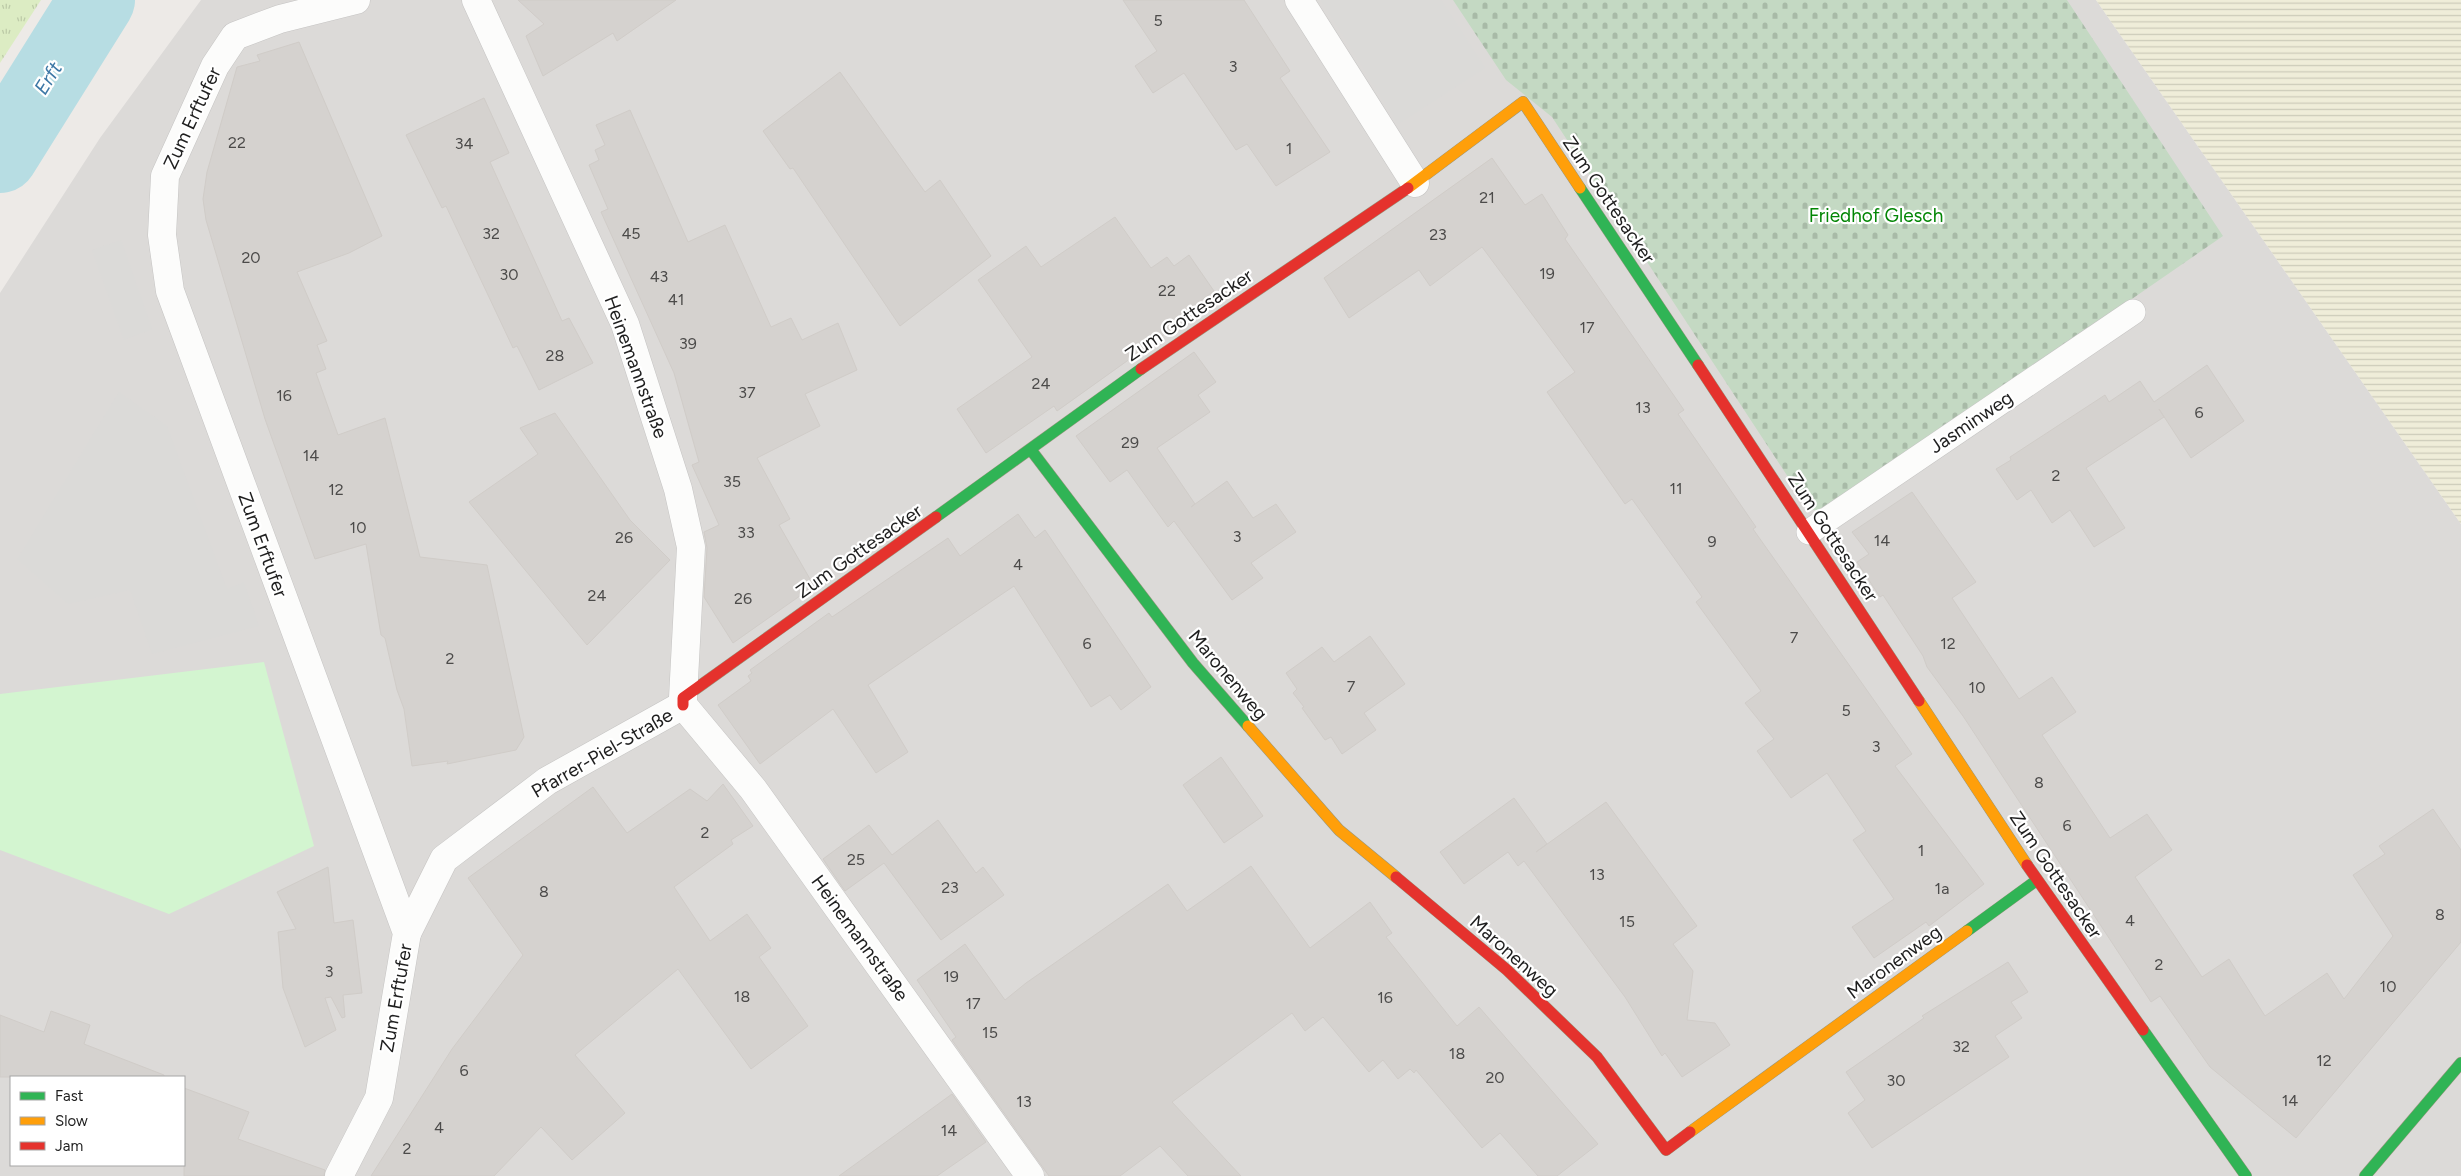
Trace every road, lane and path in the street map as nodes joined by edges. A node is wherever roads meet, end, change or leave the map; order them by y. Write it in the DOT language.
graph roads {
  1 [pos="356,0"];
  2 [pos="476,0"];
  3 [pos="1299,0"];
  4 [pos="1415,183"];
  5 [pos="2133,312"];
  6 [pos="1031,450"];
  7 [pos="1809,532"];
  8 [pos="683,702"];
  9 [pos="2037,880"];
  10 [pos="407,933"];
  11 [pos="2461,1063"];
  12 [pos="339,1176"];
  13 [pos="1030,1176"];
  14 [pos="2246,1176"];
  15 [pos="2365,1176"];
  1 -- 10 [label="street, Zum Erftufer"];
  2 -- 8 [label="street, Heinemannstraße"];
  3 -- 4 [label="street"];
  4 -- 6 [label="street, Zum Gottesacker"];
  4 -- 7 [label="street, Zum Gottesacker"];
  5 -- 7 [label="lane, Jasminweg"];
  6 -- 8 [label="street, Zum Gottesacker"];
  6 -- 9 [label="street, Maronenweg"];
  7 -- 9 [label="street, Zum Gottesacker"];
  8 -- 10 [label="street, Pfarrer-Piel-Straße"];
  8 -- 13 [label="street, Heinemannstraße"];
  9 -- 14 [label="street, Zum Gottesacker"];
  10 -- 12 [label="street, Zum Erftufer"];
  11 -- 15 [label="street"];
}
